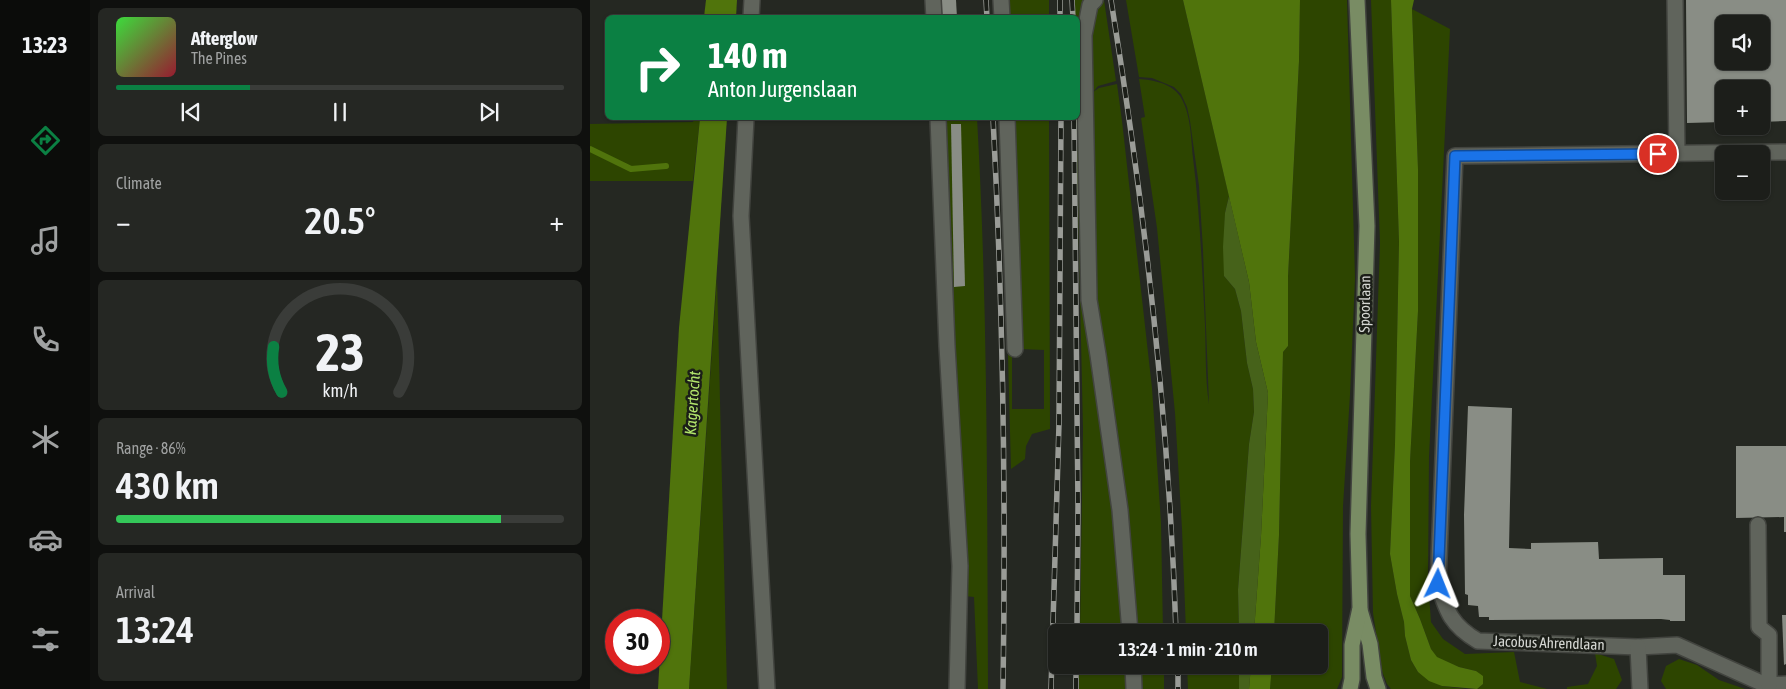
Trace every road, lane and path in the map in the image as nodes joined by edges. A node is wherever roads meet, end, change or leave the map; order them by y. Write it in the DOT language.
graph roads {
  1 [pos="752,0"];
  2 [pos="933,0"];
  3 [pos="1002,0"];
  4 [pos="1094,0"];
  5 [pos="1358,0"];
  6 [pos="1675,0"];
  7 [pos="751,15"];
  8 [pos="934,15"];
  9 [pos="1002,15"];
  10 [pos="746,120"];
  11 [pos="938,120"];
  12 [pos="1007,120"];
  13 [pos="1786,152"];
  14 [pos="1677,154"];
  15 [pos="1014,349"];
  16 [pos="1758,525"];
  17 [pos="1360,608"];
  18 [pos="1129,624"];
  19 [pos="1638,647"];
  20 [pos="1133,674"];
  21 [pos="1769,684"];
  22 [pos="1786,684"];
  23 [pos="767,689"];
  24 [pos="957,689"];
  25 [pos="1134,689"];
  26 [pos="1350,689"];
  27 [pos="1378,689"];
  28 [pos="1640,689"];
  1 -- 7 [label="street"];
  2 -- 8 [label="street"];
  3 -- 9 [label="street"];
  4 -- 18 [label="street"];
  5 -- 17 [label="main road, Spoorlaan"];
  6 -- 14 [label="street"];
  10 -- 23 [label="street"];
  11 -- 24 [label="street"];
  12 -- 15 [label="street"];
  13 -- 14 [label="street"];
  14 -- 19 [label="street, Jacobus Ahrendlaan"];
  16 -- 21 [label="street"];
  17 -- 26 [label="main road, Spoorlaan"];
  17 -- 27 [label="main road, Spoorlaan"];
  19 -- 21 [label="street, Jacobus Ahrendlaan"];
  19 -- 28 [label="street"];
  20 -- 25 [label="street"];
  21 -- 22 [label="street, Jacobus Ahrendlaan"];
}
